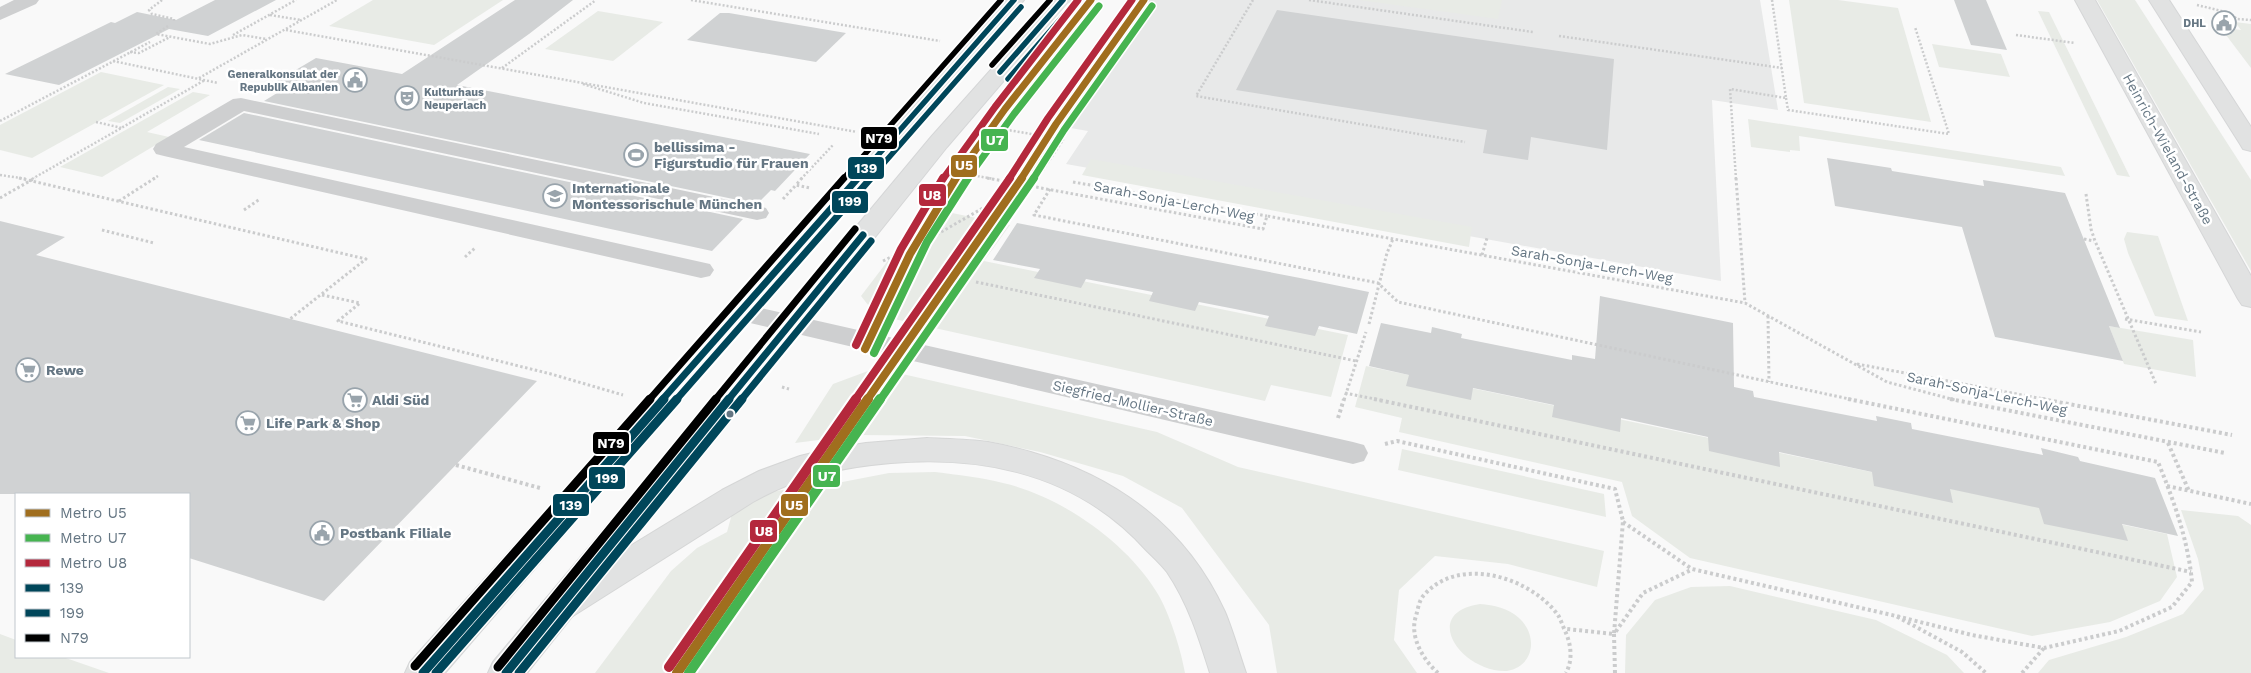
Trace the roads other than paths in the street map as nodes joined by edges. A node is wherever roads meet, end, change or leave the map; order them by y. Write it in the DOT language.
graph roads {
  1 [pos="29,0"];
  2 [pos="1014,0"];
  3 [pos="1063,0"];
  4 [pos="2084,0"];
  5 [pos="2160,0"];
  6 [pos="0,14"];
  7 [pos="2251,144"];
  8 [pos="757,213"];
  9 [pos="701,270"];
  10 [pos="2250,304"];
  11 [pos="739,312"];
  12 [pos="790,324"];
  13 [pos="1342,450"];
  14 [pos="561,606"];
  15 [pos="423,673"];
  16 [pos="506,673"];
  17 [pos="1228,673"];
  1 -- 6 [label="street"];
  2 -- 11 [label="main road"];
  3 -- 12 [label="main road"];
  4 -- 10 [label="main road, Heinrich-Wieland-Straße"];
  5 -- 7 [label="main road"];
  8 -- 9 [label="street"];
  11 -- 12 [label="street, Siegfried-Mollier-Straße"];
  11 -- 15 [label="main road"];
  12 -- 13 [label="street, Siegfried-Mollier-Straße"];
  12 -- 14 [label="main road"];
  14 -- 16 [label="main road"];
  14 -- 17 [label="main road"];
}
